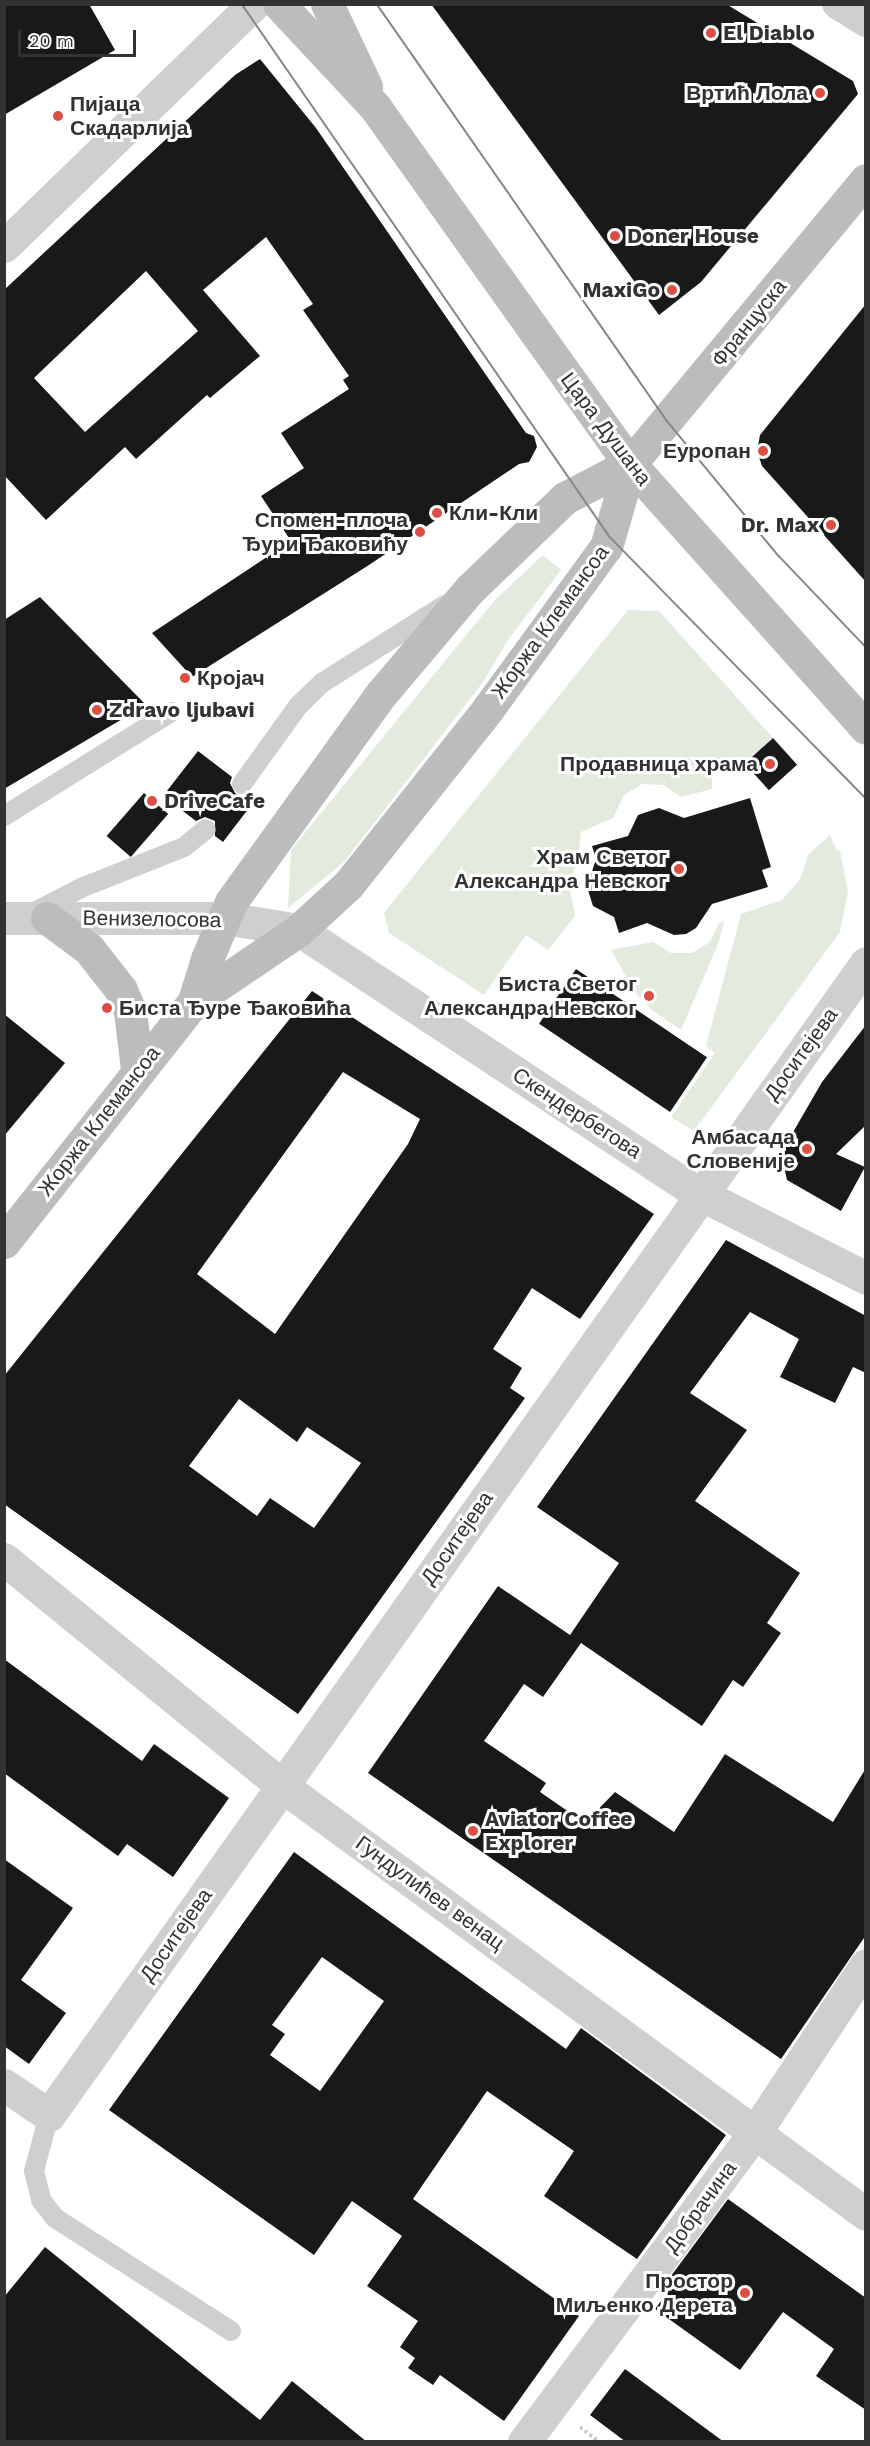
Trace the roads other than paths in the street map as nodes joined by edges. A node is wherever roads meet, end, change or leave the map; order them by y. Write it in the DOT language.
graph roads {
  1 [pos="254,4"];
  2 [pos="279,4"];
  3 [pos="327,4"];
  4 [pos="837,4"];
  5 [pos="866,22"];
  6 [pos="375,107"];
  7 [pos="866,180"];
  8 [pos="4,246"];
  9 [pos="630,464"];
  10 [pos="470,589"];
  11 [pos="171,712"];
  12 [pos="866,728"];
  13 [pos="242,784"];
  14 [pos="4,816"];
  15 [pos="206,829"];
  16 [pos="25,918"];
  17 [pos="224,918"];
  18 [pos="299,930"];
  19 [pos="866,963"];
  20 [pos="194,1001"];
  21 [pos="137,1069"];
  22 [pos="700,1194"];
  23 [pos="4,1242"];
  24 [pos="866,1278"];
  25 [pos="4,1559"];
  26 [pos="282,1786"];
  27 [pos="866,1965"];
  28 [pos="4,2085"];
  29 [pos="49,2115"];
  30 [pos="756,2131"];
  31 [pos="866,2214"];
  32 [pos="231,2331"];
  33 [pos="524,2442"];
  1 -- 8 [label="street"];
  2 -- 6 [label="main road, Цара Душана"];
  3 -- 6 [label="main road, Цара Душана"];
  4 -- 5 [label="street"];
  6 -- 9 [label="main road, Цара Душана"];
  7 -- 9 [label="main road, Француска"];
  9 -- 10 [label="main road, Жоржа Клемансоа"];
  9 -- 12 [label="main road, Цара Душана"];
  9 -- 18 [label="main road, Жоржа Клемансоа"];
  10 -- 13 [label="lane"];
  10 -- 17 [label="main road, Жоржа Клемансоа"];
  11 -- 14 [label="lane"];
  15 -- 16 [label="lane"];
  16 -- 17 [label="street, Венизелосова"];
  16 -- 21 [label="main road"];
  17 -- 18 [label="street, Венизелосова"];
  17 -- 20 [label="main road, Жоржа Клемансоа"];
  18 -- 20 [label="main road, Жоржа Клемансоа"];
  18 -- 22 [label="street, Скендербегова"];
  19 -- 22 [label="street, Доситејева"];
  20 -- 21 [label="main road, Жоржа Клемансоа"];
  21 -- 23 [label="main road, Жоржа Клемансоа"];
  22 -- 24 [label="street, Скендербегова"];
  22 -- 26 [label="street, Доситејева"];
  25 -- 26 [label="street, Гундулићев венац"];
  26 -- 29 [label="street, Доситејева"];
  26 -- 30 [label="street, Гундулићев венац"];
  27 -- 30 [label="street, Добрачина"];
  28 -- 29 [label="street"];
  29 -- 32 [label="lane"];
  30 -- 31 [label="street, Гундулићев венац"];
  30 -- 33 [label="street, Добрачина"];
}
